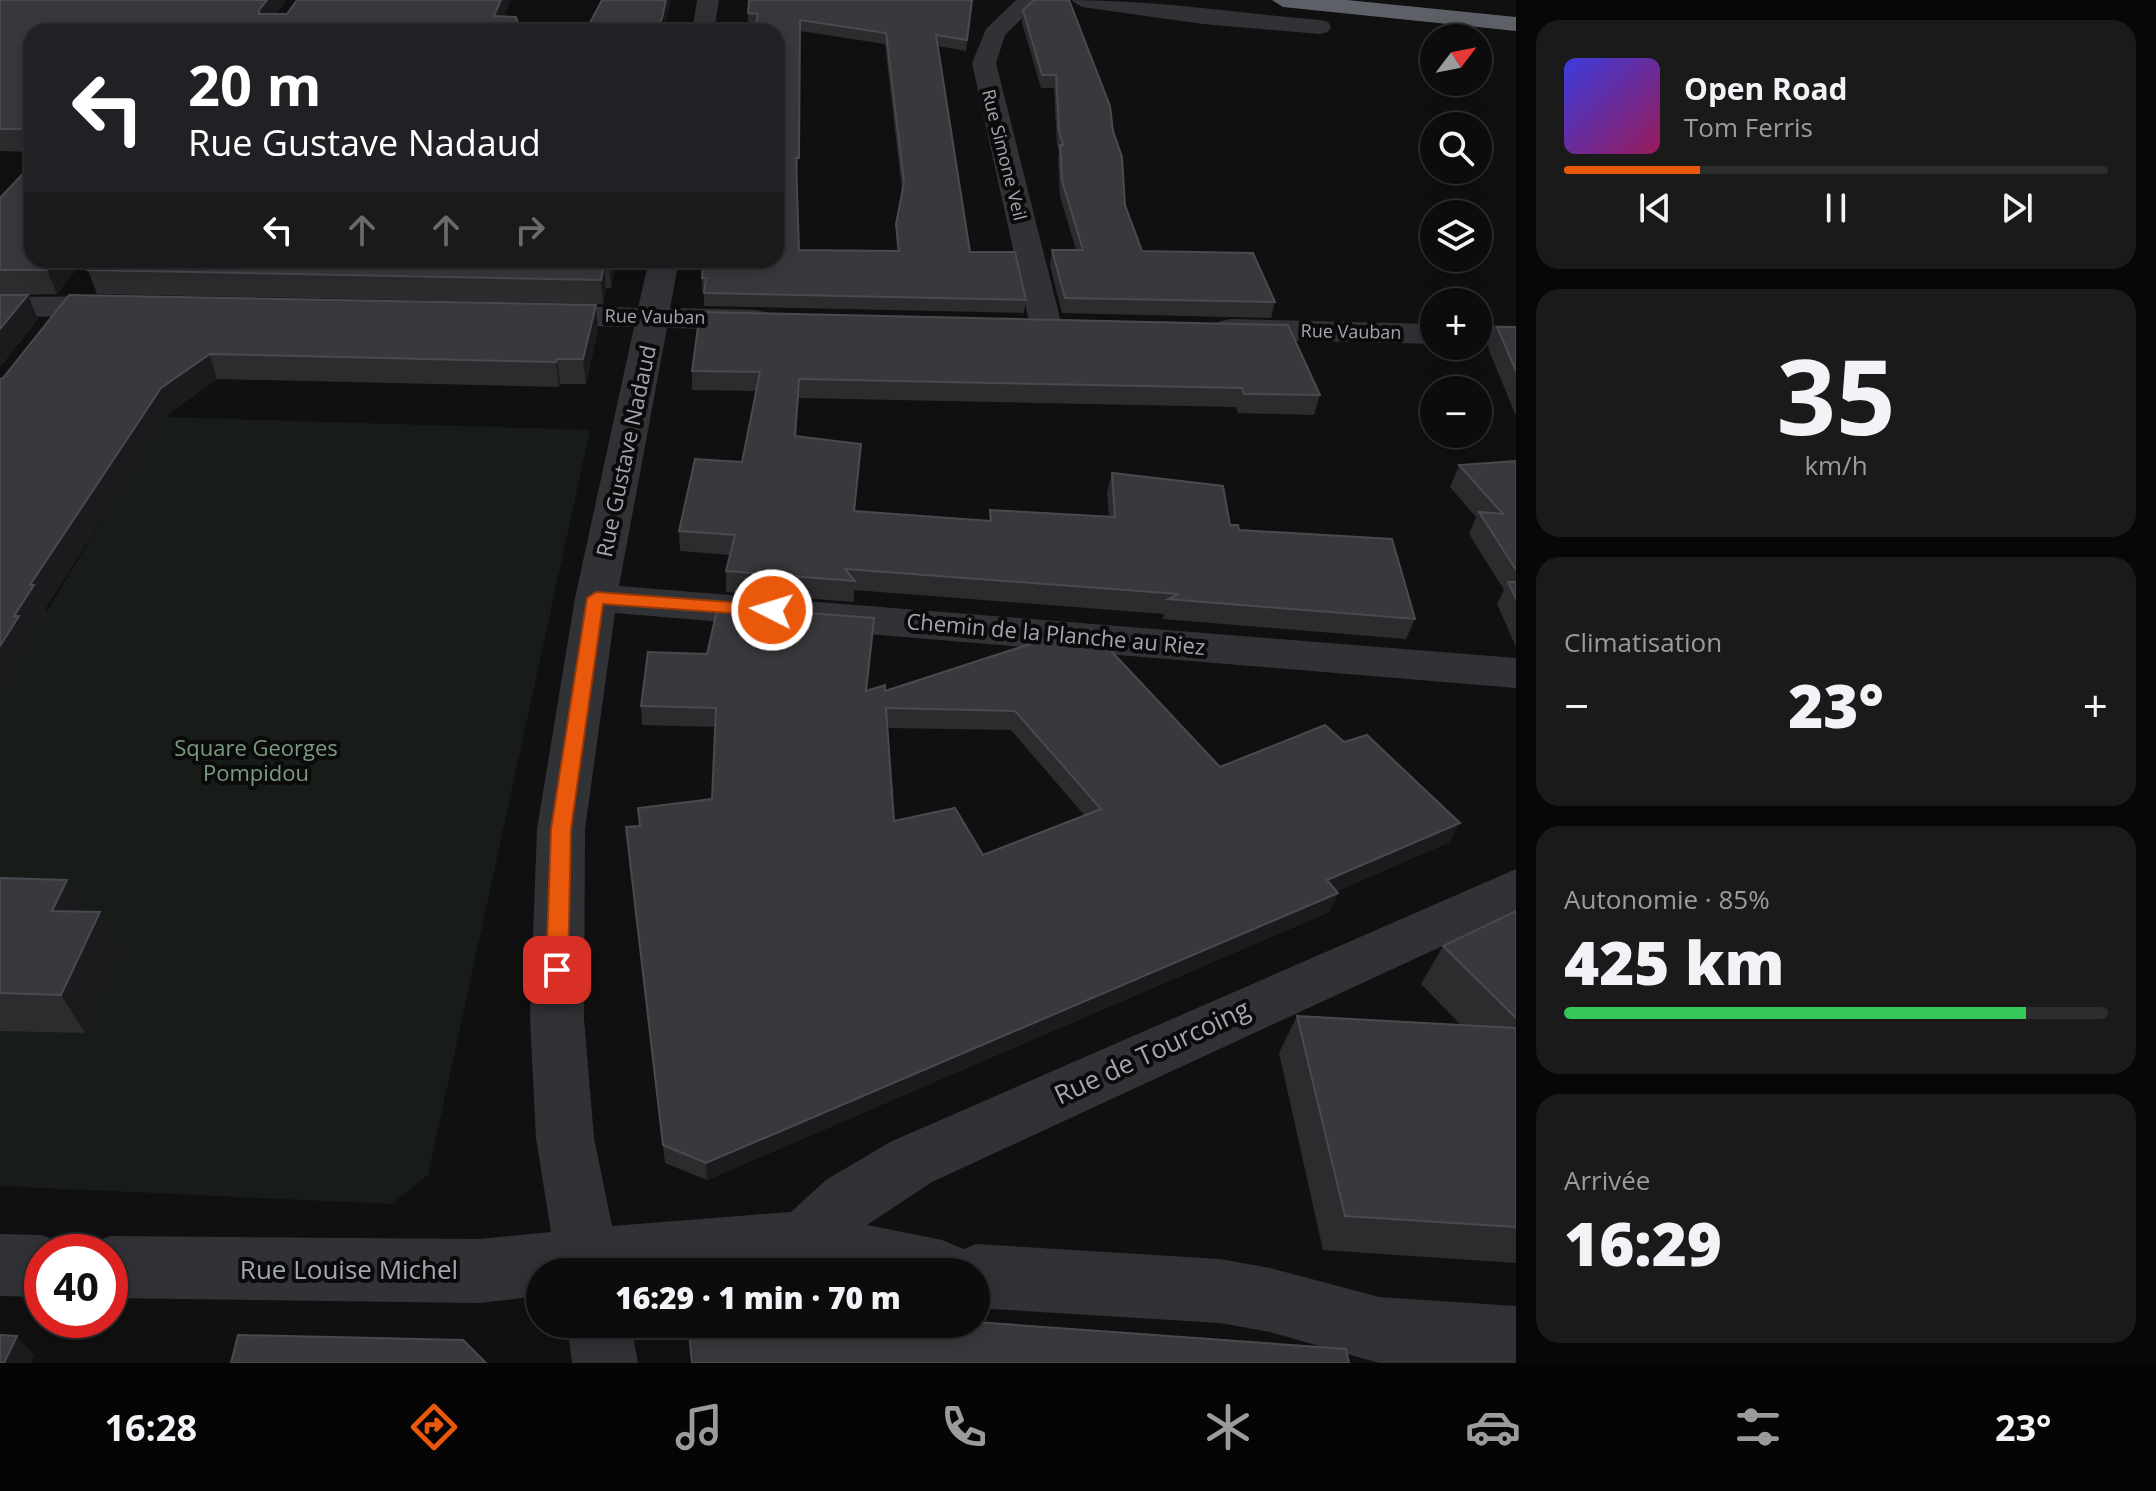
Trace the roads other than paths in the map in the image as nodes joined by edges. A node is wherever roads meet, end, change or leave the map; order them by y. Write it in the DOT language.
graph roads {
  1 [pos="708,0"];
  2 [pos="1030,0"];
  3 [pos="1082,0"];
  4 [pos="1283,0"];
  5 [pos="1349,0"];
  6 [pos="1516,12"];
  7 [pos="704,24"];
  8 [pos="1516,24"];
  9 [pos="1320,27"];
  10 [pos="663,268"];
  11 [pos="93,273"];
  12 [pos="68,305"];
  13 [pos="0,307"];
  14 [pos="156,307"];
  15 [pos="514,314"];
  16 [pos="654,317"];
  17 [pos="795,320"];
  18 [pos="1046,326"];
  19 [pos="1201,329"];
  20 [pos="1420,334"];
  21 [pos="1492,335"];
  22 [pos="1516,336"];
  23 [pos="43,339"];
  24 [pos="596,598"];
  25 [pos="1516,673"];
  26 [pos="1516,889"];
  27 [pos="804,1242"];
  28 [pos="586,1258"];
  29 [pos="645,1258"];
  30 [pos="878,1258"];
  31 [pos="0,1265"];
  32 [pos="24,1266"];
  33 [pos="128,1267"];
  34 [pos="526,1269"];
  35 [pos="990,1277"];
  36 [pos="601,1338"];
  37 [pos="1516,1339"];
  38 [pos="605,1363"];
  1 -- 7 [label="street"];
  2 -- 18 [label="street, Rue Simone Veil"];
  3 -- 9 [label="street"];
  4 -- 8 [label="highway"];
  5 -- 6 [label="highway"];
  10 -- 16 [label="street, Rue Gustave Nadaud"];
  11 -- 12 [label="street"];
  12 -- 13 [label="street"];
  12 -- 14 [label="street"];
  12 -- 23 [label="street"];
  15 -- 16 [label="street, Rue Vauban"];
  16 -- 17 [label="street, Rue Vauban"];
  16 -- 24 [label="street, Rue Gustave Nadaud"];
  19 -- 20 [label="street, Rue Vauban"];
  21 -- 22 [label="street"];
  24 -- 25 [label="street, Chemin de la Planche au Riez"];
  24 -- 28 [label="street, Rue Gustave Nadaud"];
  26 -- 27 [label="street, Rue de Tourcoing"];
  27 -- 29 [label="street, Rue Louise Michel"];
  27 -- 30 [label="street, Rue Louise Michel"];
  31 -- 32 [label="street"];
  33 -- 34 [label="street, Rue Louise Michel"];
  35 -- 37 [label="street"];
  36 -- 38 [label="street"];
}
